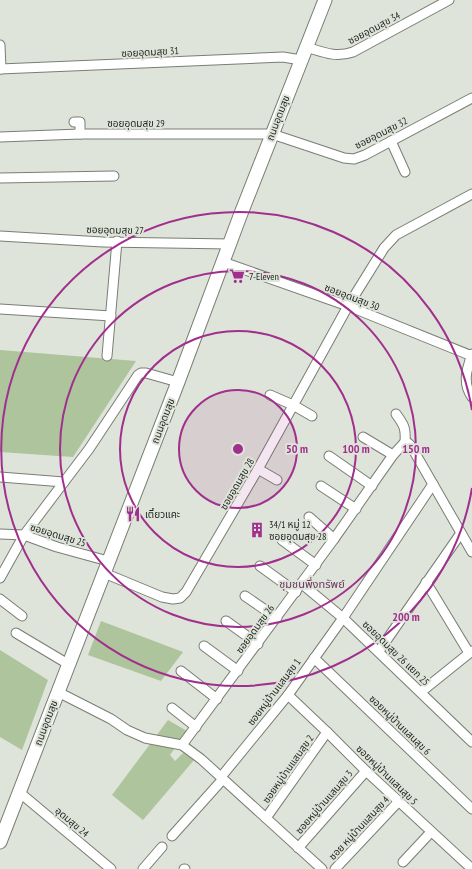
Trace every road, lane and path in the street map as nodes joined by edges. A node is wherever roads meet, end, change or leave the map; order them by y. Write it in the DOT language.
graph roads {
  1 [pos="325,0"];
  2 [pos="449,0"];
  3 [pos="0,45"];
  4 [pos="306,47"];
  5 [pos="301,60"];
  6 [pos="1,69"];
  7 [pos="472,98"];
  8 [pos="74,122"];
  9 [pos="80,134"];
  10 [pos="272,134"];
  11 [pos="0,137"];
  12 [pos="391,140"];
  13 [pos="405,172"];
  14 [pos="114,176"];
  15 [pos="0,178"];
  16 [pos="472,194"];
  17 [pos="0,236"];
  18 [pos="117,241"];
  19 [pos="230,244"];
  20 [pos="223,262"];
  21 [pos="348,306"];
  22 [pos="0,309"];
  23 [pos="111,316"];
  24 [pos="472,355"];
  25 [pos="107,356"];
  26 [pos="178,382"];
  27 [pos="270,395"];
  28 [pos="472,397"];
  29 [pos="293,405"];
  30 [pos="396,414"];
  31 [pos="312,416"];
  32 [pos="364,437"];
  33 [pos="403,444"];
  34 [pos="393,455"];
  35 [pos="329,456"];
  36 [pos="258,469"];
  37 [pos="0,477"];
  38 [pos="277,480"];
  39 [pos="64,482"];
  40 [pos="433,484"];
  41 [pos="321,486"];
  42 [pos="372,486"];
  43 [pos="356,509"];
  44 [pos="309,517"];
  45 [pos="461,533"];
  46 [pos="0,534"];
  47 [pos="24,535"];
  48 [pos="334,539"];
  49 [pos="282,540"];
  50 [pos="472,552"];
  51 [pos="316,565"];
  52 [pos="260,566"];
  53 [pos="106,567"];
  54 [pos="0,578"];
  55 [pos="426,582"];
  56 [pos="302,584"];
  57 [pos="296,592"];
  58 [pos="245,596"];
  59 [pos="0,599"];
  60 [pos="22,616"];
  61 [pos="277,618"];
  62 [pos="343,618"];
  63 [pos="226,621"];
  64 [pos="16,633"];
  65 [pos="258,644"];
  66 [pos="204,646"];
  67 [pos="379,651"];
  68 [pos="471,652"];
  69 [pos="314,658"];
  70 [pos="68,664"];
  71 [pos="181,671"];
  72 [pos="238,671"];
  73 [pos="58,692"];
  74 [pos="421,692"];
  75 [pos="288,695"];
  76 [pos="217,699"];
  77 [pos="172,708"];
  78 [pos="196,727"];
  79 [pos="327,732"];
  80 [pos="470,736"];
  81 [pos="182,745"];
  82 [pos="366,771"];
  83 [pos="222,778"];
  84 [pos="19,792"];
  85 [pos="399,801"];
  86 [pos="472,808"];
  87 [pos="266,818"];
  88 [pos="431,832"];
  89 [pos="172,836"];
  90 [pos="0,842"];
  91 [pos="162,847"];
  92 [pos="298,848"];
  93 [pos="403,862"];
  94 [pos="111,869"];
  95 [pos="143,869"];
  96 [pos="322,869"];
  97 [pos="335,869"];
  98 [pos="472,869"];
  1 -- 4 [label="main road, ถนนอุดมสุข"];
  2 -- 4 [label="street, ซอยอุดมสุข 34"];
  3 -- 6 [label="street"];
  4 -- 5 [label="main road, ถนนอุดมสุข"];
  5 -- 6 [label="street, ซอยอุดมสุข 31"];
  5 -- 10 [label="main road, ถนนอุดมสุข"];
  7 -- 12 [label="street, ซอยอุดมสุข 32"];
  8 -- 9 [label="street"];
  9 -- 10 [label="street, ซอยอุดมสุข 29"];
  9 -- 11 [label="street, ซอยอุดมสุข 29"];
  10 -- 12 [label="street, ซอยอุดมสุข 32"];
  10 -- 19 [label="main road, ถนนอุดมสุข"];
  12 -- 13 [label="street"];
  14 -- 15 [label="street"];
  16 -- 21 [label="street, ซอยอุดมสุข 28"];
  17 -- 18 [label="street, ซอยอุดมสุข 27"];
  18 -- 19 [label="street, ซอยอุดมสุข 27"];
  18 -- 23 [label="street"];
  19 -- 20 [label="main road, ถนนอุดมสุข"];
  20 -- 21 [label="street, ซอยอุดมสุข 30"];
  20 -- 26 [label="main road, ถนนอุดมสุข"];
  21 -- 24 [label="street, ซอยอุดมสุข 30"];
  21 -- 29 [label="street, ซอยอุดมสุข 28"];
  22 -- 23 [label="street"];
  23 -- 25 [label="street"];
  24 -- 28 [label="street"];
  26 -- 39 [label="street"];
  26 -- 53 [label="main road, ถนนอุดมสุข"];
  27 -- 29 [label="street"];
  29 -- 31 [label="street"];
  29 -- 36 [label="street, ซอยอุดมสุข 28"];
  30 -- 33 [label="street"];
  32 -- 34 [label="street"];
  33 -- 34 [label="street, ซอยอุดมสุข 26"];
  33 -- 40 [label="street"];
  34 -- 42 [label="street, ซอยอุดมสุข 26"];
  35 -- 42 [label="street"];
  36 -- 38 [label="street"];
  36 -- 53 [label="street, ซอยอุดมสุข 28"];
  37 -- 39 [label="street"];
  39 -- 47 [label="street"];
  40 -- 45 [label="street"];
  40 -- 62 [label="street, ซอยหมู่บ้านแสนสุข 1"];
  41 -- 43 [label="street"];
  42 -- 43 [label="street, ซอยอุดมสุข 26"];
  43 -- 48 [label="street, ซอยอุดมสุข 26"];
  44 -- 48 [label="street"];
  45 -- 50 [label="street"];
  45 -- 55 [label="street"];
  46 -- 47 [label="street, ซอยอุดมสุข 25"];
  47 -- 53 [label="street, ซอยอุดมสุข 25"];
  47 -- 54 [label="street"];
  48 -- 51 [label="street, ซอยอุดมสุข 26"];
  49 -- 51 [label="street"];
  51 -- 56 [label="street, ซอยอุดมสุข 26"];
  52 -- 57 [label="street"];
  53 -- 70 [label="main road, ถนนอุดมสุข"];
  55 -- 67 [label="street"];
  55 -- 68 [label="street"];
  56 -- 57 [label="street, ซอยอุดมสุข 26"];
  56 -- 62 [label="street, ซอยอุดมสุข 26 แยก 25"];
  57 -- 61 [label="street, ซอยอุดมสุข 26"];
  58 -- 61 [label="street"];
  59 -- 60 [label="street"];
  61 -- 65 [label="street, ซอยอุดมสุข 26"];
  62 -- 67 [label="street, ซอยอุดมสุข 26 แยก 25"];
  62 -- 69 [label="street, ซอยหมู่บ้านแสนสุข 1"];
  63 -- 65 [label="street"];
  64 -- 70 [label="street"];
  65 -- 72 [label="street, ซอยอุดมสุข 26"];
  66 -- 72 [label="street"];
  67 -- 74 [label="street, ซอยอุดมสุข 26 แยก 25"];
  68 -- 74 [label="street"];
  69 -- 75 [label="street, ซอยหมู่บ้านแสนสุข 1"];
  69 -- 86 [label="street, ซอยหมู่บ้านแสนสุข 6"];
  70 -- 73 [label="main road, ถนนอุดมสุข"];
  71 -- 76 [label="street"];
  72 -- 76 [label="street, ซอยอุดมสุข 26"];
  73 -- 81 [label="street"];
  73 -- 84 [label="main road, ถนนอุดมสุข"];
  74 -- 80 [label="street, ซอยอุดมสุข 26 แยก 25"];
  75 -- 79 [label="street, ซอยหมู่บ้านแสนสุข 5"];
  75 -- 83 [label="street, ซอยหมู่บ้านแสนสุข 1"];
  76 -- 78 [label="street, ซอยอุดมสุข 26"];
  77 -- 78 [label="street"];
  78 -- 81 [label="street, ซอยอุดมสุข 26"];
  79 -- 82 [label="street, ซอยหมู่บ้านแสนสุข 5"];
  79 -- 87 [label="street, ซอยหมู่บ้านแสนสุข 2"];
  81 -- 83 [label="street"];
  82 -- 85 [label="street, ซอยหมู่บ้านแสนสุข 5"];
  82 -- 92 [label="street, ซอยหมู่บ้านแสนสุข 3"];
  83 -- 87 [label="street"];
  83 -- 89 [label="street, ซอยหมู่บ้านแสนสุข 1"];
  84 -- 90 [label="main road, ถนนอุดมสุข"];
  84 -- 94 [label="street, อุดมสุข 24"];
  85 -- 88 [label="street, ซอยหมู่บ้านแสนสุข 5"];
  85 -- 97 [label="street, ซอย หมู่บ้านแสนสุข 4"];
  87 -- 92 [label="street"];
  88 -- 93 [label="street"];
  88 -- 98 [label="street, ซอยหมู่บ้านแสนสุข 5"];
  91 -- 95 [label="street"];
  92 -- 96 [label="street"];
}
